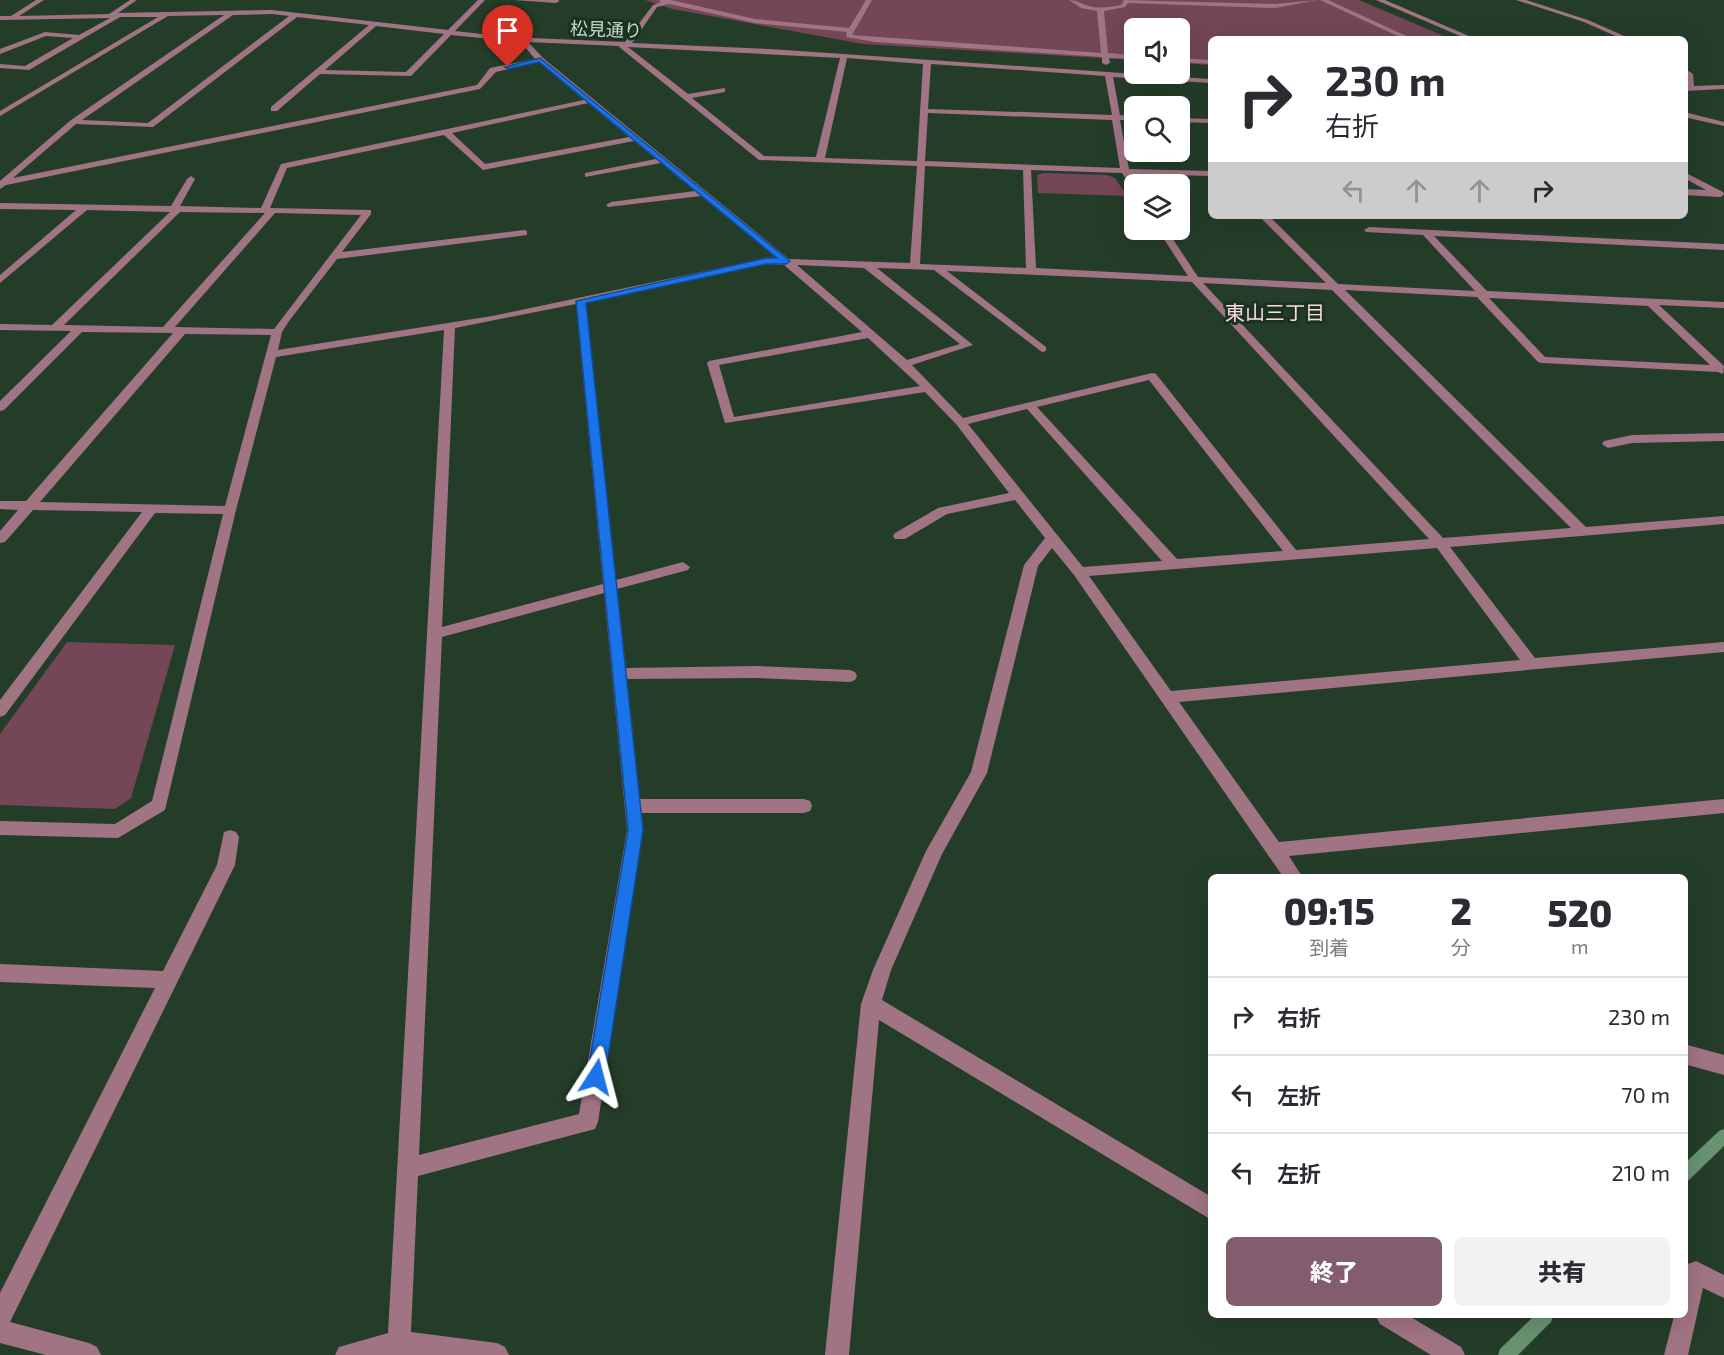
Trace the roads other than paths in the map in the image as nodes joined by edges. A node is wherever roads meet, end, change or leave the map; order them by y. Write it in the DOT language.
graph roads {
  1 [pos="41,0"];
  2 [pos="134,0"];
  3 [pos="482,0"];
  4 [pos="517,0"];
  5 [pos="710,0"];
  6 [pos="869,0"];
  7 [pos="1072,0"];
  8 [pos="1315,0"];
  9 [pos="1323,0"];
  10 [pos="1379,0"];
  11 [pos="1519,0"];
  12 [pos="556,1"];
  13 [pos="665,1"];
  14 [pos="1127,1"];
  15 [pos="261,6"];
  16 [pos="1100,9"];
  17 [pos="168,11"];
  18 [pos="254,11"];
  19 [pos="702,11"];
  20 [pos="232,12"];
  21 [pos="112,14"];
  22 [pos="121,14"];
  23 [pos="296,14"];
  24 [pos="0,18"];
  25 [pos="11,18"];
  26 [pos="375,23"];
  27 [pos="850,30"];
  28 [pos="452,32"];
  29 [pos="82,36"];
  30 [pos="1403,36"];
  31 [pos="1466,36"];
  32 [pos="1621,36"];
  33 [pos="524,40"];
  34 [pos="875,40"];
  35 [pos="623,44"];
  36 [pos="973,47"];
  37 [pos="872,49"];
  38 [pos="0,52"];
  39 [pos="1106,55"];
  40 [pos="971,56"];
  41 [pos="1124,56"];
  42 [pos="844,57"];
  43 [pos="866,58"];
  44 [pos="540,60"];
  45 [pos="1039,60"];
  46 [pos="1190,61"];
  47 [pos="927,62"];
  48 [pos="1208,62"];
  49 [pos="1106,65"];
  50 [pos="0,66"];
  51 [pos="1124,66"];
  52 [pos="1039,70"];
  53 [pos="1190,71"];
  54 [pos="1194,71"];
  55 [pos="318,72"];
  56 [pos="1208,72"];
  57 [pos="1688,73"];
  58 [pos="1108,75"];
  59 [pos="1197,80"];
  60 [pos="1208,81"];
  61 [pos="1724,87"];
  62 [pos="1688,89"];
  63 [pos="722,90"];
  64 [pos="686,97"];
  65 [pos="588,101"];
  66 [pos="274,109"];
  67 [pos="924,111"];
  68 [pos="0,114"];
  69 [pos="1688,115"];
  70 [pos="1116,118"];
  71 [pos="1124,118"];
  72 [pos="1190,120"];
  73 [pos="1208,121"];
  74 [pos="74,122"];
  75 [pos="1724,124"];
  76 [pos="446,132"];
  77 [pos="636,138"];
  78 [pos="820,159"];
  79 [pos="663,160"];
  80 [pos="921,163"];
  81 [pos="1027,168"];
  82 [pos="1125,171"];
  83 [pos="1127,174"];
  84 [pos="1208,174"];
  85 [pos="588,175"];
  86 [pos="1688,176"];
  87 [pos="191,178"];
  88 [pos="1,185"];
  89 [pos="1688,192"];
  90 [pos="703,193"];
  91 [pos="1722,194"];
  92 [pos="611,205"];
  93 [pos="0,206"];
  94 [pos="84,208"];
  95 [pos="176,209"];
  96 [pos="268,210"];
  97 [pos="1267,219"];
  98 [pos="1369,230"];
  99 [pos="524,233"];
  100 [pos="1426,233"];
  101 [pos="1169,240"];
  102 [pos="1724,247"];
  103 [pos="334,256"];
  104 [pos="786,261"];
  105 [pos="866,264"];
  106 [pos="915,266"];
  107 [pos="936,267"];
  108 [pos="1030,271"];
  109 [pos="0,280"];
  110 [pos="1195,280"];
  111 [pos="1333,286"];
  112 [pos="1483,295"];
  113 [pos="581,301"];
  114 [pos="1651,303"];
  115 [pos="1724,305"];
  116 [pos="450,326"];
  117 [pos="0,327"];
  118 [pos="55,328"];
  119 [pos="80,328"];
  120 [pos="167,329"];
  121 [pos="182,330"];
  122 [pos="277,332"];
  123 [pos="871,334"];
  124 [pos="1042,349"];
  125 [pos="270,355"];
  126 [pos="905,364"];
  127 [pos="1722,371"];
  128 [pos="928,388"];
  129 [pos="1030,406"];
  130 [pos="0,408"];
  131 [pos="960,422"];
  132 [pos="1724,437"];
  133 [pos="1608,444"];
  134 [pos="1018,495"];
  135 [pos="0,505"];
  136 [pos="29,506"];
  137 [pos="152,508"];
  138 [pos="230,510"];
  139 [pos="1724,520"];
  140 [pos="1583,532"];
  141 [pos="900,536"];
  142 [pos="0,539"];
  143 [pos="1052,539"];
  144 [pos="1441,543"];
  145 [pos="1293,555"];
  146 [pos="1172,563"];
  147 [pos="683,567"];
  148 [pos="1079,572"];
  149 [pos="611,587"];
  150 [pos="434,634"];
  151 [pos="1724,647"];
  152 [pos="1530,663"];
  153 [pos="618,674"];
  154 [pos="850,676"];
  155 [pos="1168,697"];
  156 [pos="0,711"];
  157 [pos="633,806"];
  158 [pos="804,806"];
  159 [pos="1724,806"];
  160 [pos="0,828"];
  161 [pos="230,837"];
  162 [pos="1276,850"];
  163 [pos="1291,874"];
  164 [pos="0,973"];
  165 [pos="168,980"];
  166 [pos="871,1004"];
  167 [pos="1688,1055"];
  168 [pos="1724,1065"];
  169 [pos="406,1169"];
  170 [pos="1208,1207"];
  171 [pos="1724,1287"];
  172 [pos="1688,1305"];
  173 [pos="0,1317"];
  174 [pos="1391,1318"];
  175 [pos="1685,1318"];
  176 [pos="0,1331"];
  177 [pos="399,1342"];
  178 [pos="88,1355"];
  179 [pos="347,1355"];
  180 [pos="498,1355"];
  181 [pos="837,1355"];
  182 [pos="1453,1355"];
  183 [pos="1676,1355"];
  1 -- 25 [label="street"];
  2 -- 21 [label="street"];
  3 -- 28 [label="street"];
  4 -- 12 [label="street"];
  5 -- 19 [label="street"];
  6 -- 27 [label="street"];
  7 -- 16 [label="street"];
  8 -- 14 [label="street"];
  9 -- 30 [label="street"];
  10 -- 31 [label="street"];
  11 -- 32 [label="street"];
  13 -- 19 [label="street"];
  13 -- 35 [label="street"];
  14 -- 16 [label="street"];
  15 -- 18 [label="street"];
  16 -- 39 [label="street"];
  17 -- 20 [label="street, 松見通り"];
  17 -- 22 [label="street, 松見通り"];
  17 -- 68 [label="street"];
  18 -- 20 [label="street, 松見通り"];
  18 -- 23 [label="street, 松見通り"];
  19 -- 27 [label="street"];
  20 -- 74 [label="street"];
  21 -- 22 [label="street, 松見通り"];
  21 -- 25 [label="street, 松見通り"];
  22 -- 29 [label="street"];
  23 -- 26 [label="street, 松見通り"];
  23 -- 74 [label="street"];
  24 -- 25 [label="street, 松見通り"];
  26 -- 28 [label="street, 松見通り"];
  26 -- 55 [label="street"];
  27 -- 34 [label="street"];
  28 -- 33 [label="street, 松見通り"];
  28 -- 55 [label="street"];
  29 -- 38 [label="street"];
  29 -- 50 [label="street"];
  33 -- 35 [label="street, 松見通り"];
  33 -- 44 [label="street"];
  34 -- 36 [label="street"];
  34 -- 37 [label="street"];
  35 -- 42 [label="street, 松見通り"];
  35 -- 64 [label="street"];
  36 -- 39 [label="street"];
  36 -- 40 [label="street"];
  37 -- 40 [label="street"];
  37 -- 43 [label="street"];
  39 -- 41 [label="street"];
  39 -- 49 [label="street"];
  40 -- 45 [label="street"];
  42 -- 43 [label="street, 松見通り"];
  42 -- 78 [label="street"];
  43 -- 47 [label="street, 松見通り"];
  44 -- 65 [label="street"];
  44 -- 88 [label="street"];
  45 -- 49 [label="street"];
  45 -- 52 [label="street"];
  46 -- 48 [label="street"];
  47 -- 52 [label="street, 松見通り"];
  47 -- 67 [label="street"];
  49 -- 51 [label="street"];
  52 -- 58 [label="street, 松見通り"];
  53 -- 54 [label="street"];
  54 -- 56 [label="street"];
  54 -- 59 [label="street"];
  55 -- 66 [label="street"];
  57 -- 62 [label="street"];
  58 -- 59 [label="street, 松見通り"];
  58 -- 70 [label="street"];
  59 -- 60 [label="street, 松見通り"];
  61 -- 62 [label="street"];
  63 -- 64 [label="street"];
  64 -- 78 [label="street"];
  65 -- 76 [label="street"];
  65 -- 77 [label="street"];
  67 -- 70 [label="street"];
  67 -- 80 [label="street"];
  69 -- 75 [label="street"];
  70 -- 71 [label="street"];
  70 -- 82 [label="street"];
  72 -- 73 [label="street"];
  74 -- 88 [label="street"];
  76 -- 77 [label="street"];
  76 -- 96 [label="street"];
  77 -- 79 [label="street"];
  78 -- 80 [label="street"];
  79 -- 85 [label="street"];
  79 -- 90 [label="street"];
  80 -- 81 [label="street"];
  80 -- 106 [label="street"];
  81 -- 82 [label="street"];
  81 -- 108 [label="street"];
  82 -- 83 [label="street"];
  82 -- 84 [label="street"];
  86 -- 91 [label="street"];
  87 -- 95 [label="street"];
  89 -- 91 [label="street"];
  90 -- 92 [label="street"];
  90 -- 104 [label="street"];
  93 -- 94 [label="street"];
  94 -- 95 [label="street"];
  94 -- 109 [label="street"];
  95 -- 96 [label="street"];
  95 -- 118 [label="street"];
  96 -- 103 [label="street"];
  96 -- 120 [label="street"];
  97 -- 111 [label="street"];
  98 -- 100 [label="street"];
  99 -- 103 [label="street"];
  100 -- 102 [label="street"];
  100 -- 112 [label="street"];
  101 -- 110 [label="street"];
  103 -- 122 [label="street"];
  104 -- 105 [label="street"];
  104 -- 113 [label="street"];
  104 -- 123 [label="street"];
  105 -- 106 [label="street"];
  105 -- 126 [label="street"];
  106 -- 107 [label="street"];
  107 -- 108 [label="street"];
  107 -- 124 [label="street"];
  108 -- 110 [label="street"];
  110 -- 111 [label="street"];
  110 -- 144 [label="street"];
  111 -- 112 [label="street"];
  111 -- 140 [label="street"];
  112 -- 114 [label="street"];
  112 -- 127 [label="street"];
  113 -- 116 [label="street"];
  113 -- 149 [label="street"];
  114 -- 115 [label="street"];
  114 -- 127 [label="street"];
  116 -- 125 [label="street"];
  116 -- 150 [label="street"];
  117 -- 118 [label="street"];
  118 -- 119 [label="street"];
  119 -- 120 [label="street"];
  119 -- 130 [label="street"];
  120 -- 121 [label="street"];
  121 -- 122 [label="street"];
  121 -- 136 [label="street"];
  122 -- 125 [label="street"];
  123 -- 126 [label="street"];
  123 -- 128 [label="street"];
  125 -- 138 [label="street"];
  126 -- 128 [label="street"];
  128 -- 131 [label="street"];
  129 -- 131 [label="street"];
  129 -- 145 [label="street"];
  129 -- 146 [label="street"];
  131 -- 134 [label="street"];
  132 -- 133 [label="street"];
  134 -- 141 [label="street"];
  134 -- 143 [label="street"];
  135 -- 136 [label="street"];
  136 -- 137 [label="street"];
  136 -- 142 [label="street"];
  137 -- 138 [label="street"];
  137 -- 156 [label="street"];
  138 -- 160 [label="street"];
  139 -- 140 [label="street"];
  140 -- 144 [label="street"];
  143 -- 148 [label="street"];
  143 -- 166 [label="street"];
  144 -- 145 [label="street"];
  144 -- 152 [label="street"];
  145 -- 146 [label="street"];
  146 -- 148 [label="street"];
  147 -- 149 [label="street"];
  148 -- 155 [label="street"];
  149 -- 150 [label="street"];
  149 -- 153 [label="street"];
  150 -- 169 [label="street"];
  151 -- 152 [label="street"];
  152 -- 155 [label="street"];
  153 -- 154 [label="street"];
  153 -- 157 [label="street"];
  155 -- 162 [label="street"];
  157 -- 158 [label="street"];
  157 -- 169 [label="street"];
  159 -- 162 [label="street"];
  161 -- 165 [label="street"];
  162 -- 163 [label="street"];
  164 -- 165 [label="street"];
  165 -- 173 [label="street"];
  166 -- 170 [label="street"];
  166 -- 181 [label="street"];
  167 -- 168 [label="street"];
  169 -- 177 [label="street"];
  171 -- 172 [label="street"];
  174 -- 182 [label="street"];
  175 -- 183 [label="street"];
  176 -- 178 [label="street"];
  177 -- 179 [label="street"];
  177 -- 180 [label="street"];
}
